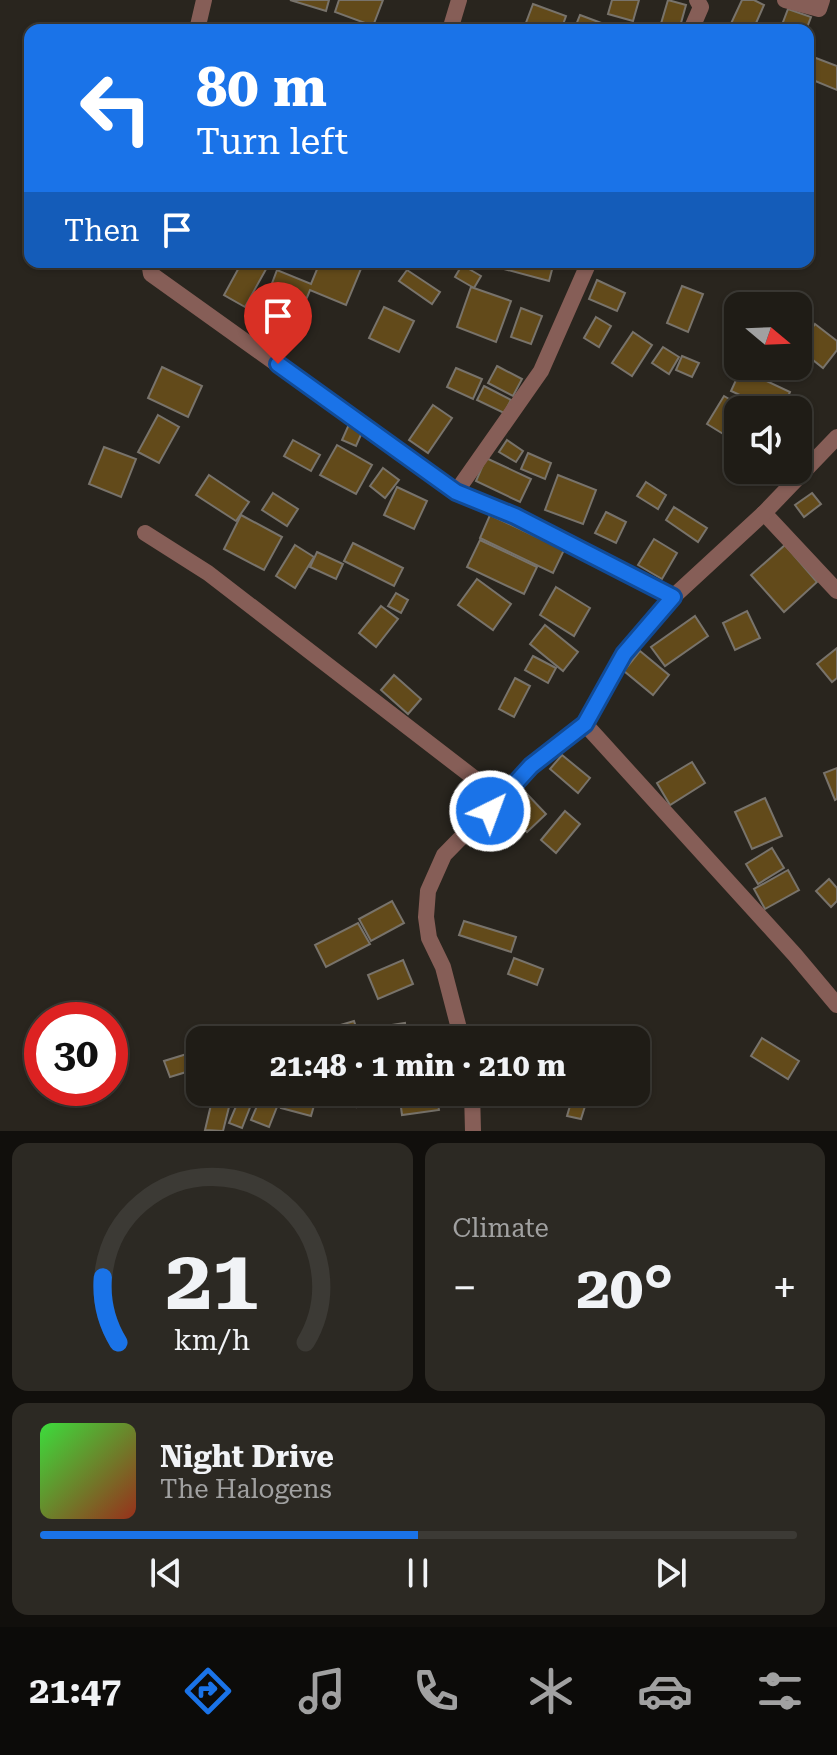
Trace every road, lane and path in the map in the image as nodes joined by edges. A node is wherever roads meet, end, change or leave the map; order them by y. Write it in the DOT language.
graph roads {
  1 [pos="204,0"];
  2 [pos="459,0"];
  3 [pos="697,0"];
  4 [pos="785,0"];
  5 [pos="822,0"];
  6 [pos="198,24"];
  7 [pos="452,24"];
  8 [pos="694,24"];
  9 [pos="150,268"];
  10 [pos="586,268"];
  11 [pos="837,437"];
  12 [pos="456,492"];
  13 [pos="764,513"];
  14 [pos="145,533"];
  15 [pos="837,591"];
  16 [pos="673,597"];
  17 [pos="585,724"];
  18 [pos="500,798"];
  19 [pos="837,1005"];
  20 [pos="458,1026"];
  21 [pos="472,1106"];
  22 [pos="473,1131"];
  1 -- 6 [label="street"];
  2 -- 7 [label="street"];
  3 -- 8 [label="street"];
  4 -- 5 [label="street"];
  9 -- 12 [label="street"];
  10 -- 12 [label="street"];
  11 -- 13 [label="street"];
  12 -- 16 [label="street"];
  13 -- 15 [label="street"];
  13 -- 16 [label="street"];
  14 -- 18 [label="street"];
  16 -- 17 [label="street"];
  17 -- 18 [label="street"];
  17 -- 19 [label="street"];
  18 -- 20 [label="street"];
  21 -- 22 [label="street"];
}
